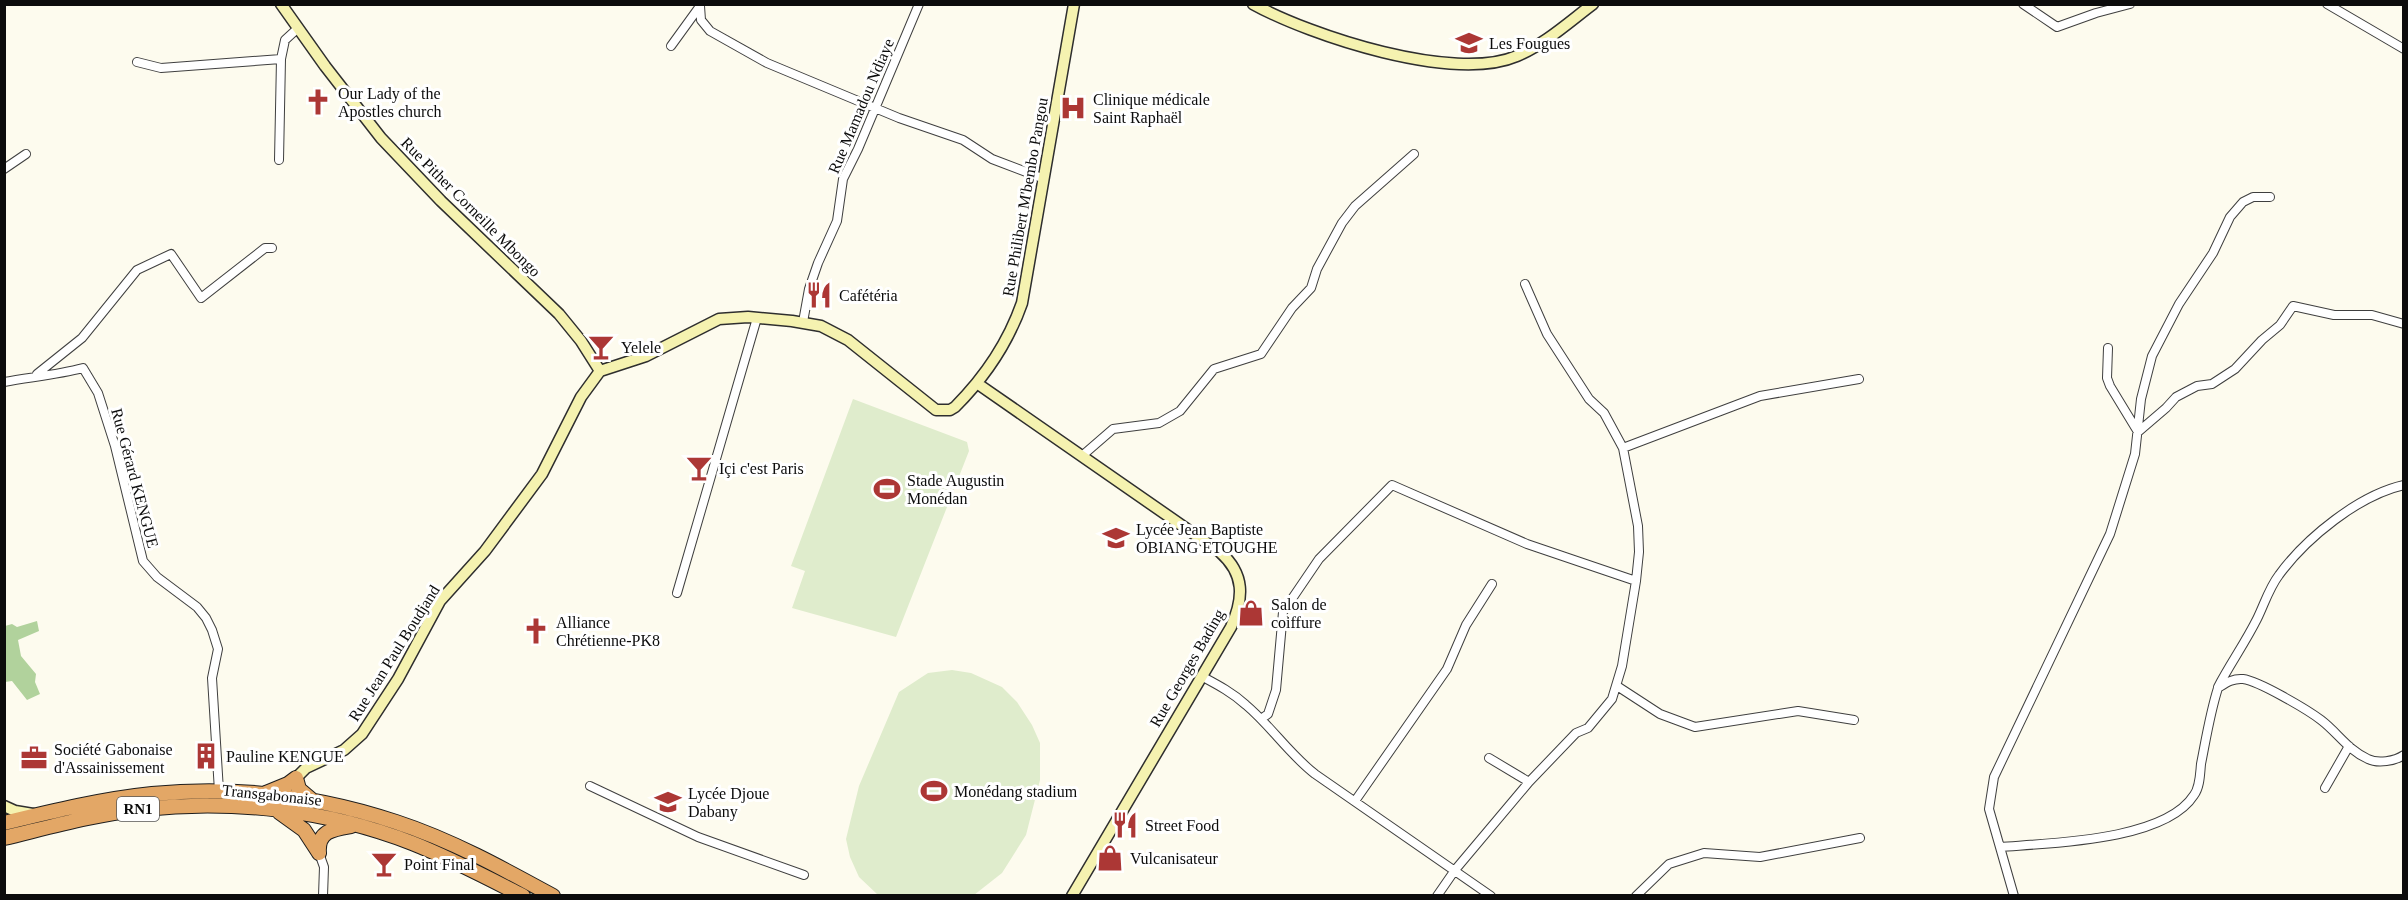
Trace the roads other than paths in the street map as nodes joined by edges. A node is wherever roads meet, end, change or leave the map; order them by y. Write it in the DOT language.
graph roads {
  1 [pos="281,4"];
  2 [pos="920,4"];
  3 [pos="1074,4"];
  4 [pos="1253,4"];
  5 [pos="1593,4"];
  6 [pos="2023,4"];
  7 [pos="2130,4"];
  8 [pos="2327,4"];
  9 [pos="700,5"];
  10 [pos="297,29"];
  11 [pos="671,46"];
  12 [pos="2403,49"];
  13 [pos="281,59"];
  14 [pos="137,62"];
  15 [pos="874,108"];
  16 [pos="26,154"];
  17 [pos="1414,154"];
  18 [pos="279,160"];
  19 [pos="4,169"];
  20 [pos="1042,178"];
  21 [pos="2271,197"];
  22 [pos="272,248"];
  23 [pos="1525,284"];
  24 [pos="757,318"];
  25 [pos="803,322"];
  26 [pos="2403,324"];
  27 [pos="2108,348"];
  28 [pos="600,371"];
  29 [pos="36,375"];
  30 [pos="1859,379"];
  31 [pos="4,382"];
  32 [pos="978,384"];
  33 [pos="2138,432"];
  34 [pos="1623,448"];
  35 [pos="1083,455"];
  36 [pos="2403,485"];
  37 [pos="1636,581"];
  38 [pos="1492,584"];
  39 [pos="677,593"];
  40 [pos="1203,677"];
  41 [pos="1617,686"];
  42 [pos="2218,688"];
  43 [pos="1261,719"];
  44 [pos="1854,720"];
  45 [pos="2349,746"];
  46 [pos="2403,755"];
  47 [pos="1489,758"];
  48 [pos="296,778"];
  49 [pos="1529,782"];
  50 [pos="590,786"];
  51 [pos="2325,788"];
  52 [pos="219,791"];
  53 [pos="264,794"];
  54 [pos="314,801"];
  55 [pos="1355,801"];
  56 [pos="4,806"];
  57 [pos="274,809"];
  58 [pos="36,815"];
  59 [pos="4,823"];
  60 [pos="357,825"];
  61 [pos="4,838"];
  62 [pos="1860,838"];
  63 [pos="2000,847"];
  64 [pos="319,853"];
  65 [pos="1455,870"];
  66 [pos="804,875"];
  67 [pos="322,896"];
  68 [pos="523,896"];
  69 [pos="553,896"];
  70 [pos="1072,896"];
  71 [pos="1437,896"];
  72 [pos="1491,896"];
  73 [pos="1636,896"];
  74 [pos="2014,896"];
  1 -- 10 [label="street, Rue Pither Corneille Mbongo"];
  2 -- 15 [label="street, Rue Mamadou Ndiaye"];
  3 -- 20 [label="street, Rue Philibert M'bembo Pangou"];
  4 -- 5 [label="street"];
  6 -- 7 [label="street"];
  8 -- 12 [label="street"];
  9 -- 11 [label="street"];
  9 -- 15 [label="street"];
  10 -- 13 [label="street"];
  10 -- 28 [label="street, Rue Pither Corneille Mbongo"];
  13 -- 14 [label="street"];
  13 -- 18 [label="street"];
  15 -- 20 [label="street"];
  15 -- 25 [label="street, Rue Mamadou Ndiaye"];
  16 -- 19 [label="street"];
  17 -- 35 [label="street"];
  20 -- 32 [label="street, Rue Philibert M'bembo Pangou"];
  21 -- 33 [label="street"];
  22 -- 29 [label="street"];
  23 -- 34 [label="street"];
  24 -- 25 [label="street"];
  24 -- 28 [label="street"];
  24 -- 39 [label="street"];
  25 -- 32 [label="street"];
  26 -- 33 [label="street"];
  27 -- 33 [label="street"];
  28 -- 48 [label="street, Rue Jean Paul Boudjand"];
  29 -- 31 [label="street, Rue Gérard KENGUE"];
  29 -- 52 [label="street, Rue Gérard KENGUE"];
  30 -- 34 [label="street"];
  32 -- 35 [label="street, Rue Georges Bading"];
  33 -- 63 [label="street"];
  34 -- 37 [label="street"];
  35 -- 40 [label="street, Rue Georges Bading"];
  36 -- 42 [label="street"];
  37 -- 41 [label="street"];
  37 -- 43 [label="street"];
  38 -- 55 [label="street"];
  40 -- 43 [label="street"];
  40 -- 70 [label="street, Rue Georges Bading"];
  41 -- 44 [label="street"];
  41 -- 49 [label="street"];
  42 -- 45 [label="street"];
  42 -- 63 [label="street"];
  43 -- 55 [label="street"];
  45 -- 46 [label="street"];
  45 -- 51 [label="street"];
  47 -- 49 [label="street"];
  48 -- 53 [label="highway"];
  48 -- 54 [label="highway"];
  49 -- 65 [label="street"];
  50 -- 66 [label="street"];
  52 -- 53 [label="highway, Transgabonaise / RN1"];
  52 -- 58 [label="highway, Transgabonaise / RN1"];
  53 -- 54 [label="highway, RN1"];
  54 -- 69 [label="highway, Transgabonaise / RN1"];
  55 -- 65 [label="street"];
  56 -- 58 [label="street"];
  57 -- 60 [label="highway, Transgabonaise / RN1"];
  57 -- 61 [label="highway, Transgabonaise / RN1"];
  57 -- 64 [label="highway"];
  58 -- 59 [label="highway, Transgabonaise / RN1"];
  60 -- 64 [label="highway"];
  60 -- 68 [label="highway, Transgabonaise / RN1"];
  62 -- 73 [label="street"];
  63 -- 74 [label="street"];
  64 -- 67 [label="street"];
  65 -- 71 [label="street"];
  65 -- 72 [label="street"];
}
